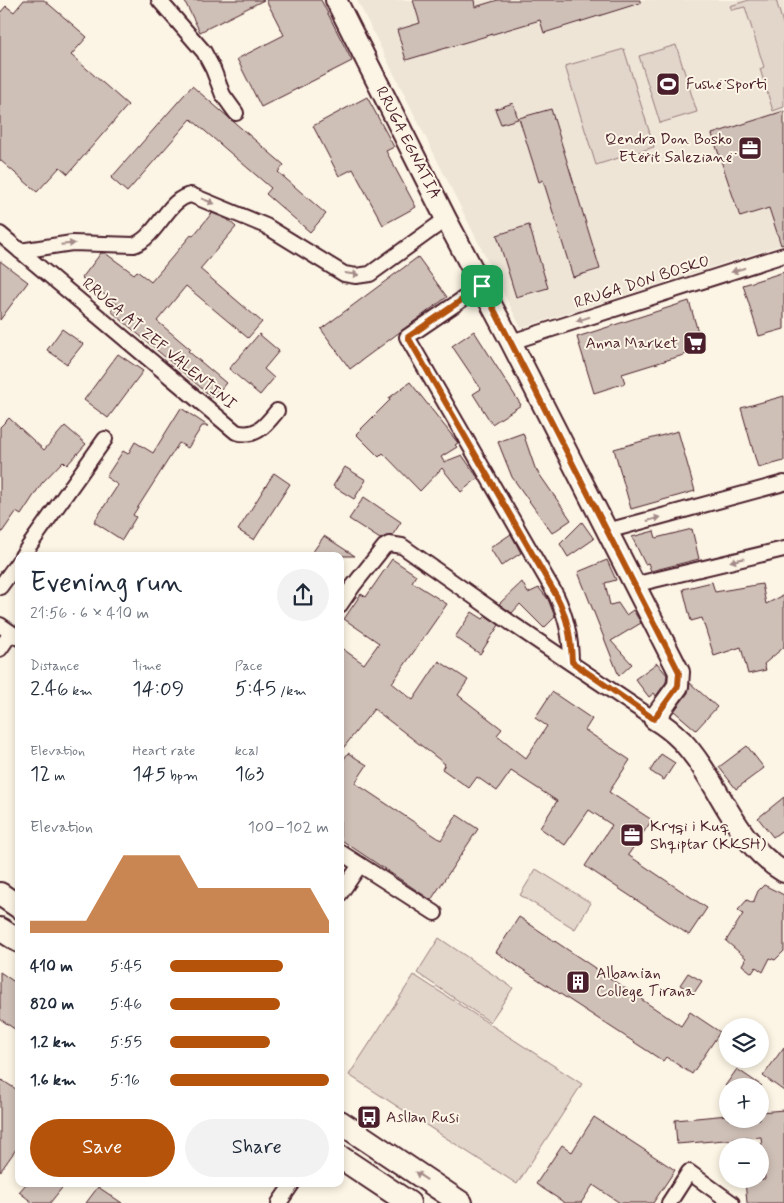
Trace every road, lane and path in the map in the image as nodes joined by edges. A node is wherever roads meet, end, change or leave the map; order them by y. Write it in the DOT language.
graph roads {
  1 [pos="159,0"];
  2 [pos="336,0"];
  3 [pos="236,114"];
  4 [pos="446,220"];
  5 [pos="0,234"];
  6 [pos="20,251"];
  7 [pos="784,255"];
  8 [pos="482,286"];
  9 [pos="511,342"];
  10 [pos="277,410"];
  11 [pos="105,438"];
  12 [pos="784,482"];
  13 [pos="607,532"];
  14 [pos="784,549"];
  15 [pos="25,552"];
  16 [pos="15,566"];
  17 [pos="633,584"];
  18 [pos="0,587"];
  19 [pos="344,599"];
  20 [pos="10,632"];
  21 [pos="0,649"];
  22 [pos="572,662"];
  23 [pos="654,719"];
  24 [pos="344,855"];
  25 [pos="360,865"];
  26 [pos="784,872"];
  27 [pos="344,888"];
  28 [pos="0,894"];
  29 [pos="15,904"];
  30 [pos="435,913"];
  31 [pos="0,928"];
  32 [pos="15,938"];
  33 [pos="344,1125"];
  34 [pos="344,1160"];
  35 [pos="290,1187"];
  36 [pos="279,1203"];
  37 [pos="409,1203"];
  38 [pos="462,1203"];
  39 [pos="669,1203"];
  40 [pos="732,1203"];
  1 -- 3 [label="street"];
  2 -- 4 [label="street, RRUGA EGNATIA"];
  6 -- 4 [label="street, one-way"];
  4 -- 8 [label="street, RRUGA EGNATIA"];
  5 -- 6 [label="street, RRUGA AT ZEF VALENTINI"];
  6 -- 10 [label="street, RRUGA AT ZEF VALENTINI"];
  7 -- 9 [label="street, RRUGA DON BOSKO, one-way"];
  8 -- 9 [label="street, RRUGA EGNATIA"];
  8 -- 22 [label="street"];
  9 -- 13 [label="street, RRUGA EGNATIA"];
  11 -- 15 [label="street"];
  13 -- 12 [label="street, one-way"];
  13 -- 17 [label="street, RRUGA EGNATIA"];
  14 -- 17 [label="street, one-way"];
  16 -- 18 [label="street"];
  17 -- 23 [label="street, RRUGA EGNATIA"];
  19 -- 22 [label="street"];
  20 -- 21 [label="street"];
  22 -- 23 [label="street"];
  23 -- 26 [label="street"];
  24 -- 25 [label="street"];
  25 -- 27 [label="street"];
  25 -- 30 [label="street"];
  28 -- 29 [label="main road"];
  31 -- 32 [label="main road"];
  38 -- 33 [label="main road, one-way"];
  34 -- 37 [label="main road"];
  35 -- 36 [label="street"];
  39 -- 40 [label="street"];
}
